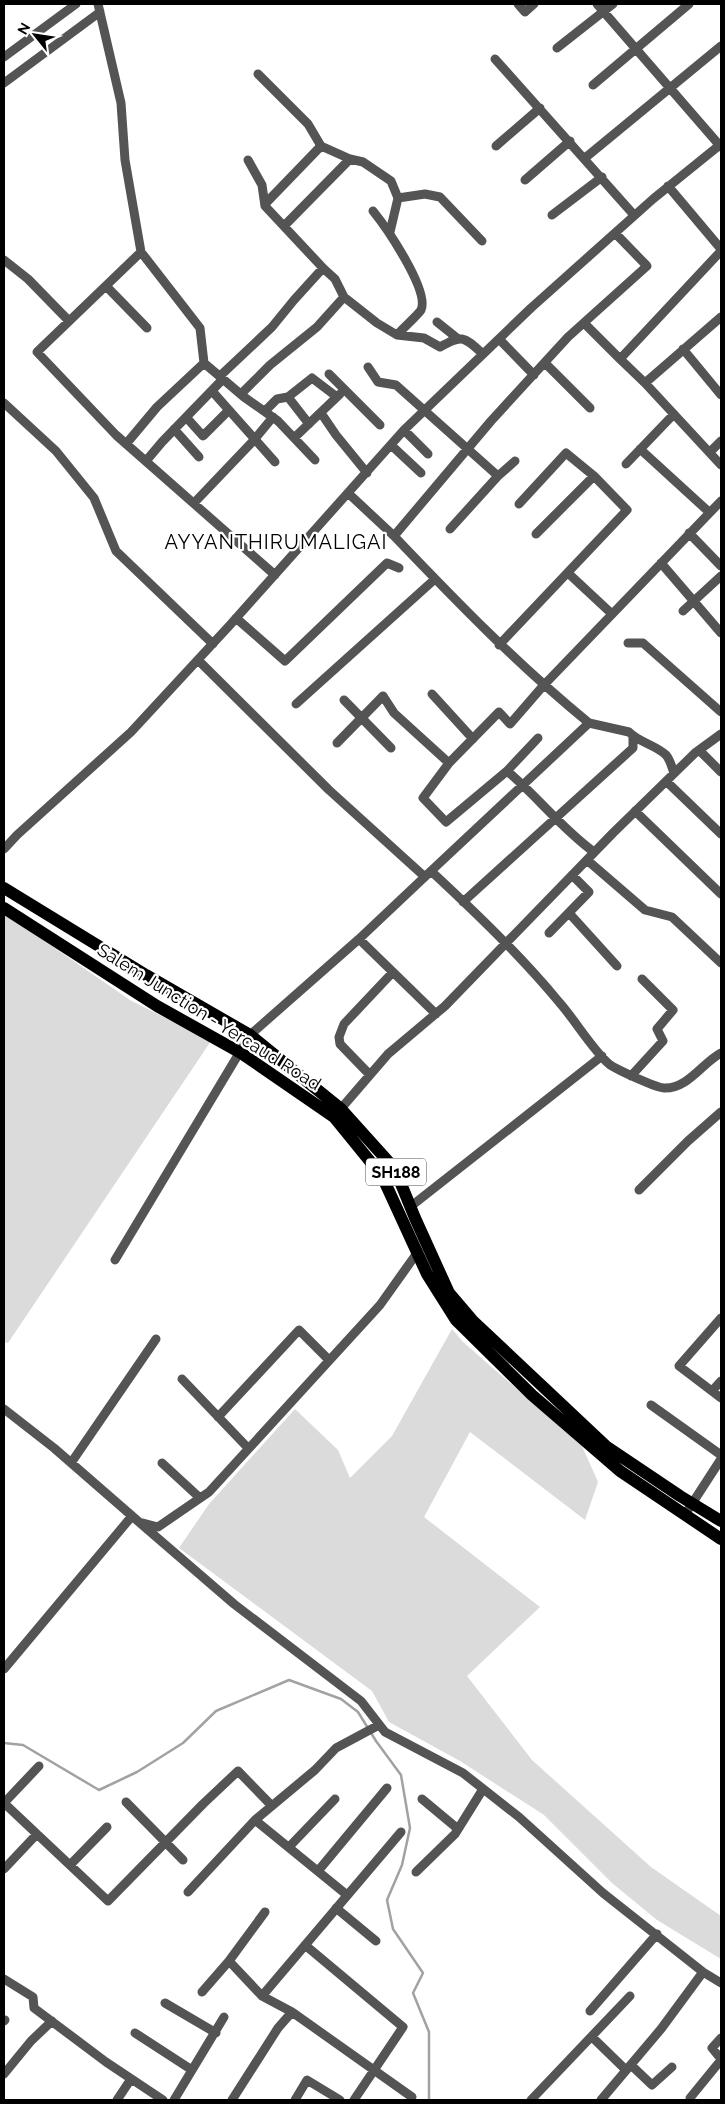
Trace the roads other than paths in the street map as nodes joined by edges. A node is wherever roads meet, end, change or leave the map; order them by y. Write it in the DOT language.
graph roads {
  1 [pos="76,4"];
  2 [pos="518,4"];
  3 [pos="534,4"];
  4 [pos="597,4"];
  5 [pos="614,4"];
  6 [pos="689,4"];
  7 [pos="99,8"];
  8 [pos="604,12"];
  9 [pos="721,46"];
  10 [pos="557,48"];
  11 [pos="636,48"];
  12 [pos="4,57"];
  13 [pos="495,59"];
  14 [pos="258,74"];
  15 [pos="4,83"];
  16 [pos="593,86"];
  17 [pos="670,87"];
  18 [pos="540,108"];
  19 [pos="570,141"];
  20 [pos="721,145"];
  21 [pos="321,146"];
  22 [pos="496,146"];
  23 [pos="585,158"];
  24 [pos="350,159"];
  25 [pos="248,160"];
  26 [pos="602,177"];
  27 [pos="526,180"];
  28 [pos="668,186"];
  29 [pos="398,198"];
  30 [pos="265,204"];
  31 [pos="373,211"];
  32 [pos="552,215"];
  33 [pos="634,215"];
  34 [pos="284,226"];
  35 [pos="390,232"];
  36 [pos="615,233"];
  37 [pos="482,241"];
  38 [pos="721,250"];
  39 [pos="141,252"];
  40 [pos="4,260"];
  41 [pos="322,268"];
  42 [pos="106,286"];
  43 [pos="344,297"];
  44 [pos="721,317"];
  45 [pos="69,321"];
  46 [pos="437,322"];
  47 [pos="584,323"];
  48 [pos="147,328"];
  49 [pos="397,335"];
  50 [pos="457,338"];
  51 [pos="499,339"];
  52 [pos="683,350"];
  53 [pos="483,354"];
  54 [pos="620,359"];
  55 [pos="204,363"];
  56 [pos="545,363"];
  57 [pos="368,368"];
  58 [pos="329,374"];
  59 [pos="534,375"];
  60 [pos="222,378"];
  61 [pos="645,383"];
  62 [pos="344,390"];
  63 [pos="212,391"];
  64 [pos="241,394"];
  65 [pos="721,395"];
  66 [pos="288,397"];
  67 [pos="337,397"];
  68 [pos="4,403"];
  69 [pos="590,408"];
  70 [pos="229,410"];
  71 [pos="425,410"];
  72 [pos="321,413"];
  73 [pos="269,414"];
  74 [pos="674,414"];
  75 [pos="186,417"];
  76 [pos="309,424"];
  77 [pos="380,425"];
  78 [pos="174,429"];
  79 [pos="404,430"];
  80 [pos="294,438"];
  81 [pos="254,440"];
  82 [pos="721,441"];
  83 [pos="126,444"];
  84 [pos="391,445"];
  85 [pos="467,449"];
  86 [pos="640,449"];
  87 [pos="710,452"];
  88 [pos="428,454"];
  89 [pos="199,457"];
  90 [pos="315,460"];
  91 [pos="146,461"];
  92 [pos="275,462"];
  93 [pos="515,462"];
  94 [pos="626,464"];
  95 [pos="721,465"];
  96 [pos="367,473"];
  97 [pos="421,473"];
  98 [pos="498,476"];
  99 [pos="594,476"];
  100 [pos="348,494"];
  101 [pos="721,501"];
  102 [pos="194,503"];
  103 [pos="519,504"];
  104 [pos="709,512"];
  105 [pos="450,529"];
  106 [pos="689,533"];
  107 [pos="536,534"];
  108 [pos="394,536"];
  109 [pos="661,562"];
  110 [pos="721,566"];
  111 [pos="399,568"];
  112 [pos="568,573"];
  113 [pos="275,575"];
  114 [pos="721,576"];
  115 [pos="435,579"];
  116 [pos="695,601"];
  117 [pos="683,611"];
  118 [pos="612,614"];
  119 [pos="236,618"];
  120 [pos="721,633"];
  121 [pos="628,643"];
  122 [pos="213,644"];
  123 [pos="499,645"];
  124 [pos="198,660"];
  125 [pos="543,686"];
  126 [pos="432,694"];
  127 [pos="344,700"];
  128 [pos="296,704"];
  129 [pos="721,712"];
  130 [pos="361,718"];
  131 [pos="589,724"];
  132 [pos="721,734"];
  133 [pos="633,737"];
  134 [pos="538,738"];
  135 [pos="473,739"];
  136 [pos="337,743"];
  137 [pos="391,748"];
  138 [pos="699,750"];
  139 [pos="449,763"];
  140 [pos="507,772"];
  141 [pos="721,772"];
  142 [pos="674,773"];
  143 [pos="666,781"];
  144 [pos="523,785"];
  145 [pos="635,811"];
  146 [pos="556,818"];
  147 [pos="721,834"];
  148 [pos="4,850"];
  149 [pos="594,852"];
  150 [pos="587,860"];
  151 [pos="428,874"];
  152 [pos="572,875"];
  153 [pos="4,888"];
  154 [pos="721,894"];
  155 [pos="463,902"];
  156 [pos="4,908"];
  157 [pos="569,913"];
  158 [pos="549,933"];
  159 [pos="359,939"];
  160 [pos="506,942"];
  161 [pos="721,964"];
  162 [pos="617,966"];
  163 [pos="393,972"];
  164 [pos="642,979"];
  165 [pos="436,1014"];
  166 [pos="250,1035"];
  167 [pos="240,1053"];
  168 [pos="721,1053"];
  169 [pos="602,1056"];
  170 [pos="370,1075"];
  171 [pos="631,1076"];
  172 [pos="721,1112"];
  173 [pos="338,1113"];
  174 [pos="639,1190"];
  175 [pos="410,1207"];
  176 [pos="417,1253"];
  177 [pos="114,1260"];
  178 [pos="721,1318"];
  179 [pos="156,1339"];
  180 [pos="329,1360"];
  181 [pos="182,1379"];
  182 [pos="721,1381"];
  183 [pos="712,1391"];
  184 [pos="721,1398"];
  185 [pos="651,1405"];
  186 [pos="4,1409"];
  187 [pos="218,1417"];
  188 [pos="248,1448"];
  189 [pos="721,1455"];
  190 [pos="721,1460"];
  191 [pos="71,1463"];
  192 [pos="162,1463"];
  193 [pos="200,1498"];
  194 [pos="689,1509"];
  195 [pos="135,1519"];
  196 [pos="721,1522"];
  197 [pos="721,1538"];
  198 [pos="4,1670"];
  199 [pos="380,1725"];
  200 [pos="39,1766"];
  201 [pos="387,1788"];
  202 [pos="483,1789"];
  203 [pos="334,1799"];
  204 [pos="422,1799"];
  205 [pos="126,1802"];
  206 [pos="4,1803"];
  207 [pos="272,1806"];
  208 [pos="255,1820"];
  209 [pos="107,1826"];
  210 [pos="458,1829"];
  211 [pos="401,1832"];
  212 [pos="37,1834"];
  213 [pos="166,1842"];
  214 [pos="289,1848"];
  215 [pos="183,1860"];
  216 [pos="70,1865"];
  217 [pos="4,1869"];
  218 [pos="318,1871"];
  219 [pos="416,1872"];
  220 [pos="188,1892"];
  221 [pos="347,1895"];
  222 [pos="336,1908"];
  223 [pos="265,1912"];
  224 [pos="657,1934"];
  225 [pos="376,1940"];
  226 [pos="305,1945"];
  227 [pos="228,1961"];
  228 [pos="703,1972"];
  229 [pos="4,1979"];
  230 [pos="721,1983"];
  231 [pos="202,1992"];
  232 [pos="262,1996"];
  233 [pos="630,1996"];
  234 [pos="165,2003"];
  235 [pos="590,2011"];
  236 [pos="292,2012"];
  237 [pos="224,2016"];
  238 [pos="52,2021"];
  239 [pos="135,2033"];
  240 [pos="216,2033"];
  241 [pos="592,2037"];
  242 [pos="721,2038"];
  243 [pos="721,2059"];
  244 [pos="628,2067"];
  245 [pos="672,2067"];
  246 [pos="375,2069"];
  247 [pos="192,2070"];
  248 [pos="4,2074"];
  249 [pos="131,2079"];
  250 [pos="412,2097"];
  251 [pos="690,2098"];
  252 [pos="117,2100"];
  253 [pos="163,2100"];
  254 [pos="174,2100"];
  255 [pos="232,2100"];
  256 [pos="295,2100"];
  257 [pos="340,2100"];
  258 [pos="354,2100"];
  259 [pos="531,2100"];
  260 [pos="601,2100"];
  1 -- 12 [label="street"];
  2 -- 3 [label="street"];
  4 -- 8 [label="street"];
  5 -- 8 [label="street"];
  6 -- 11 [label="street"];
  7 -- 15 [label="street"];
  7 -- 39 [label="street"];
  8 -- 10 [label="street"];
  8 -- 11 [label="street"];
  9 -- 17 [label="street"];
  11 -- 16 [label="street"];
  11 -- 17 [label="street"];
  13 -- 18 [label="street"];
  14 -- 21 [label="street"];
  17 -- 20 [label="street"];
  17 -- 23 [label="street"];
  18 -- 19 [label="street"];
  18 -- 22 [label="street"];
  19 -- 23 [label="street"];
  19 -- 27 [label="street"];
  20 -- 28 [label="street"];
  21 -- 24 [label="street"];
  21 -- 30 [label="street"];
  23 -- 26 [label="street"];
  24 -- 29 [label="street"];
  24 -- 34 [label="street"];
  25 -- 30 [label="street"];
  26 -- 32 [label="street"];
  26 -- 33 [label="street"];
  28 -- 33 [label="street"];
  28 -- 38 [label="street"];
  29 -- 35 [label="street"];
  29 -- 37 [label="street"];
  30 -- 34 [label="street"];
  31 -- 35 [label="street"];
  33 -- 36 [label="street"];
  34 -- 41 [label="street"];
  35 -- 49 [label="street"];
  36 -- 47 [label="street"];
  36 -- 51 [label="street"];
  38 -- 54 [label="street"];
  39 -- 42 [label="street"];
  39 -- 55 [label="street"];
  40 -- 45 [label="street"];
  41 -- 43 [label="street"];
  41 -- 60 [label="street"];
  42 -- 45 [label="street"];
  42 -- 48 [label="street"];
  43 -- 49 [label="street"];
  43 -- 64 [label="street"];
  44 -- 52 [label="street"];
  45 -- 83 [label="street"];
  46 -- 50 [label="street"];
  47 -- 54 [label="street"];
  47 -- 56 [label="street"];
  49 -- 50 [label="street"];
  50 -- 53 [label="street"];
  51 -- 53 [label="street"];
  51 -- 59 [label="street"];
  52 -- 61 [label="street"];
  52 -- 65 [label="street"];
  53 -- 71 [label="street"];
  54 -- 61 [label="street"];
  55 -- 60 [label="street"];
  55 -- 83 [label="street"];
  56 -- 59 [label="street"];
  56 -- 69 [label="street"];
  57 -- 71 [label="street"];
  58 -- 62 [label="street"];
  59 -- 85 [label="street"];
  60 -- 63 [label="street"];
  60 -- 64 [label="street"];
  61 -- 74 [label="street"];
  62 -- 67 [label="street"];
  62 -- 77 [label="street"];
  63 -- 70 [label="street"];
  63 -- 75 [label="street"];
  64 -- 73 [label="street"];
  66 -- 67 [label="street"];
  66 -- 73 [label="street"];
  66 -- 76 [label="street"];
  67 -- 72 [label="street"];
  68 -- 122 [label="street"];
  70 -- 75 [label="street"];
  70 -- 81 [label="street"];
  71 -- 79 [label="street"];
  71 -- 85 [label="street"];
  72 -- 76 [label="street"];
  72 -- 96 [label="street"];
  73 -- 80 [label="street"];
  73 -- 81 [label="street"];
  74 -- 86 [label="street"];
  74 -- 87 [label="street"];
  75 -- 78 [label="street"];
  76 -- 80 [label="street"];
  78 -- 89 [label="street"];
  78 -- 91 [label="street"];
  79 -- 84 [label="street"];
  79 -- 88 [label="street"];
  80 -- 90 [label="street"];
  81 -- 92 [label="street"];
  81 -- 102 [label="street"];
  82 -- 87 [label="street"];
  83 -- 91 [label="street"];
  84 -- 96 [label="street"];
  84 -- 97 [label="street"];
  85 -- 98 [label="street"];
  85 -- 108 [label="street"];
  86 -- 94 [label="street"];
  86 -- 104 [label="street"];
  87 -- 95 [label="street"];
  91 -- 102 [label="street"];
  93 -- 98 [label="street"];
  96 -- 100 [label="street"];
  98 -- 105 [label="street"];
  99 -- 103 [label="street"];
  99 -- 107 [label="street"];
  99 -- 112 [label="street"];
  100 -- 108 [label="street"];
  100 -- 113 [label="street"];
  101 -- 104 [label="street"];
  102 -- 113 [label="street"];
  104 -- 106 [label="street"];
  106 -- 109 [label="street"];
  106 -- 110 [label="street"];
  108 -- 115 [label="street"];
  109 -- 116 [label="street"];
  109 -- 118 [label="street"];
  111 -- 119 [label="street"];
  112 -- 118 [label="street"];
  112 -- 123 [label="street"];
  113 -- 119 [label="street"];
  114 -- 116 [label="street"];
  115 -- 123 [label="street"];
  115 -- 128 [label="street"];
  116 -- 117 [label="street"];
  116 -- 120 [label="street"];
  118 -- 125 [label="street"];
  119 -- 122 [label="street"];
  121 -- 129 [label="street"];
  122 -- 124 [label="street"];
  123 -- 125 [label="street"];
  124 -- 148 [label="street"];
  124 -- 151 [label="street"];
  125 -- 131 [label="street"];
  125 -- 135 [label="street"];
  126 -- 135 [label="street"];
  127 -- 130 [label="street"];
  130 -- 136 [label="street"];
  130 -- 137 [label="street"];
  130 -- 139 [label="street"];
  131 -- 133 [label="street"];
  131 -- 144 [label="street"];
  132 -- 138 [label="street"];
  133 -- 142 [label="street"];
  133 -- 146 [label="street"];
  134 -- 140 [label="street"];
  135 -- 139 [label="street"];
  138 -- 141 [label="street"];
  138 -- 142 [label="street"];
  139 -- 140 [label="street"];
  140 -- 144 [label="street"];
  142 -- 143 [label="street"];
  143 -- 145 [label="street"];
  143 -- 147 [label="street"];
  144 -- 146 [label="street"];
  144 -- 151 [label="street"];
  145 -- 149 [label="street"];
  145 -- 154 [label="street"];
  146 -- 149 [label="street"];
  146 -- 155 [label="street"];
  149 -- 150 [label="street"];
  150 -- 152 [label="street"];
  150 -- 161 [label="street"];
  151 -- 155 [label="street"];
  151 -- 159 [label="street"];
  152 -- 157 [label="street"];
  152 -- 160 [label="street"];
  153 -- 166 [label="main road, SH188"];
  155 -- 160 [label="street"];
  156 -- 167 [label="main road, Salem Junction - Yercaud Road / SH188"];
  157 -- 158 [label="street"];
  157 -- 162 [label="street"];
  159 -- 163 [label="street"];
  159 -- 166 [label="street"];
  160 -- 165 [label="street"];
  160 -- 169 [label="street"];
  163 -- 165 [label="street"];
  163 -- 170 [label="street"];
  164 -- 171 [label="street"];
  165 -- 170 [label="street"];
  166 -- 167 [label="street"];
  166 -- 173 [label="main road, SH188"];
  167 -- 173 [label="main road, Salem Junction - Yercaud Road / SH188"];
  167 -- 177 [label="street"];
  168 -- 171 [label="street"];
  169 -- 171 [label="street"];
  169 -- 175 [label="street"];
  170 -- 173 [label="street"];
  172 -- 174 [label="street"];
  173 -- 175 [label="main road, SH188"];
  173 -- 176 [label="main road, Salem Junction - Yercaud Road / SH188"];
  175 -- 194 [label="main road, SH188"];
  176 -- 180 [label="street"];
  176 -- 194 [label="main road, Salem Junction - Yercaud Road / SH188"];
  178 -- 183 [label="street"];
  179 -- 191 [label="street"];
  180 -- 187 [label="street"];
  180 -- 188 [label="street"];
  181 -- 187 [label="street"];
  182 -- 183 [label="street"];
  183 -- 184 [label="street"];
  185 -- 189 [label="street"];
  186 -- 191 [label="street"];
  187 -- 188 [label="street"];
  188 -- 193 [label="street"];
  190 -- 194 [label="street"];
  191 -- 195 [label="street"];
  192 -- 193 [label="street"];
  193 -- 195 [label="street"];
  194 -- 196 [label="main road, SH188"];
  194 -- 197 [label="main road, Salem Junction - Yercaud Road / SH188"];
  195 -- 198 [label="street"];
  195 -- 199 [label="street"];
  199 -- 202 [label="street"];
  199 -- 207 [label="street"];
  200 -- 206 [label="street"];
  201 -- 218 [label="street"];
  202 -- 210 [label="street"];
  202 -- 224 [label="street"];
  203 -- 214 [label="street"];
  204 -- 210 [label="street"];
  205 -- 213 [label="street"];
  206 -- 212 [label="street"];
  207 -- 208 [label="street"];
  207 -- 213 [label="street"];
  208 -- 214 [label="street"];
  208 -- 220 [label="street"];
  209 -- 216 [label="street"];
  210 -- 219 [label="street"];
  211 -- 221 [label="street"];
  212 -- 216 [label="street"];
  212 -- 217 [label="street"];
  213 -- 215 [label="street"];
  213 -- 216 [label="street"];
  214 -- 218 [label="street"];
  218 -- 221 [label="street"];
  221 -- 222 [label="street"];
  222 -- 225 [label="street"];
  222 -- 226 [label="street"];
  223 -- 227 [label="street"];
  224 -- 228 [label="street"];
  224 -- 235 [label="street"];
  226 -- 232 [label="street"];
  226 -- 246 [label="street"];
  227 -- 231 [label="street"];
  227 -- 232 [label="street"];
  228 -- 230 [label="street"];
  228 -- 244 [label="street"];
  229 -- 238 [label="street"];
  232 -- 236 [label="street"];
  233 -- 241 [label="street"];
  234 -- 240 [label="street"];
  236 -- 246 [label="street"];
  236 -- 255 [label="street"];
  237 -- 240 [label="street"];
  238 -- 248 [label="street"];
  238 -- 249 [label="street"];
  239 -- 247 [label="street"];
  240 -- 247 [label="street"];
  241 -- 244 [label="street"];
  241 -- 259 [label="street"];
  242 -- 243 [label="street"];
  243 -- 251 [label="street"];
  244 -- 245 [label="street"];
  244 -- 260 [label="street"];
  246 -- 250 [label="street"];
  246 -- 258 [label="street"];
  247 -- 254 [label="street"];
  249 -- 252 [label="street"];
  249 -- 253 [label="street"];
  256 -- 257 [label="street"];
}
